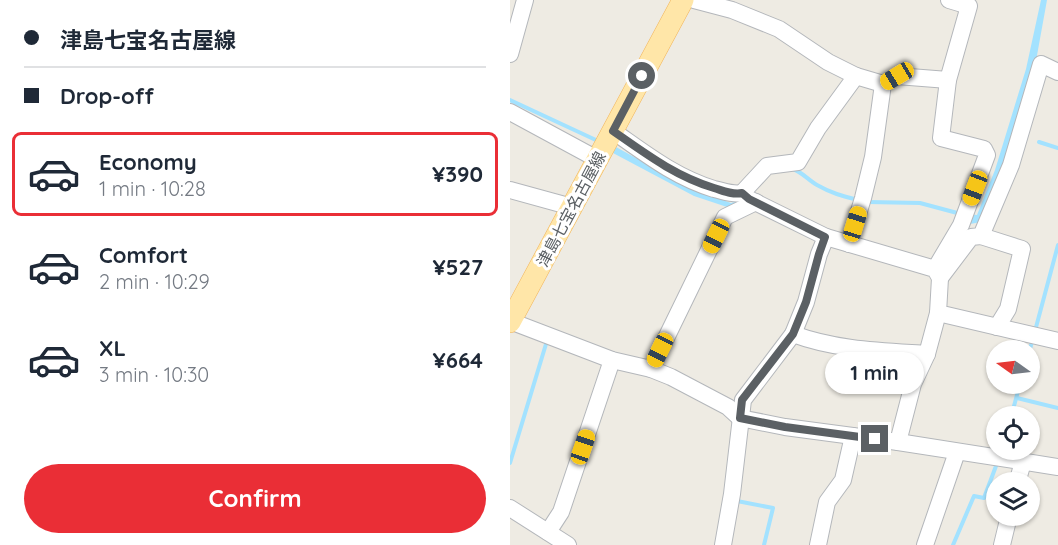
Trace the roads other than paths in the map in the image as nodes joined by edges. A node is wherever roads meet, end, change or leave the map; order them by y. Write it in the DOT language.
graph roads {
  1 [pos="525,0"];
  2 [pos="683,0"];
  3 [pos="694,0"];
  4 [pos="948,0"];
  5 [pos="510,54"];
  6 [pos="1058,72"];
  7 [pos="856,76"];
  8 [pos="948,80"];
  9 [pos="883,84"];
  10 [pos="510,112"];
  11 [pos="605,146"];
  12 [pos="510,190"];
  13 [pos="747,197"];
  14 [pos="572,207"];
  15 [pos="981,236"];
  16 [pos="825,237"];
  17 [pos="849,244"];
  18 [pos="938,274"];
  19 [pos="938,314"];
  20 [pos="510,322"];
  21 [pos="997,327"];
  22 [pos="793,334"];
  23 [pos="1058,341"];
  24 [pos="927,354"];
  25 [pos="612,360"];
  26 [pos="651,369"];
  27 [pos="740,418"];
  28 [pos="853,436"];
  29 [pos="898,442"];
  30 [pos="957,452"];
  31 [pos="1023,462"];
  32 [pos="1058,467"];
  33 [pos="1020,472"];
  34 [pos="510,508"];
  35 [pos="1007,526"];
  36 [pos="548,532"];
  37 [pos="568,545"];
  38 [pos="723,545"];
  39 [pos="818,545"];
  40 [pos="925,545"];
  41 [pos="1002,545"];
  1 -- 5 [label="street"];
  2 -- 11 [label="main road, 津島七宝名古屋線"];
  3 -- 7 [label="street"];
  4 -- 8 [label="street"];
  6 -- 15 [label="street"];
  7 -- 9 [label="street"];
  7 -- 13 [label="street"];
  8 -- 9 [label="street"];
  8 -- 18 [label="street"];
  9 -- 17 [label="street"];
  10 -- 11 [label="street"];
  11 -- 13 [label="street"];
  11 -- 14 [label="main road, 津島七宝名古屋線"];
  12 -- 14 [label="street"];
  13 -- 16 [label="street"];
  13 -- 26 [label="street"];
  14 -- 20 [label="main road, 津島七宝名古屋線"];
  15 -- 18 [label="street"];
  15 -- 21 [label="street"];
  16 -- 17 [label="street"];
  16 -- 22 [label="street"];
  17 -- 18 [label="street"];
  18 -- 19 [label="street"];
  19 -- 21 [label="street"];
  19 -- 24 [label="street"];
  20 -- 25 [label="street"];
  21 -- 23 [label="street"];
  22 -- 24 [label="street"];
  22 -- 27 [label="street"];
  24 -- 29 [label="street"];
  25 -- 26 [label="street"];
  25 -- 36 [label="street"];
  26 -- 27 [label="street"];
  27 -- 28 [label="street"];
  27 -- 38 [label="street"];
  28 -- 29 [label="street"];
  28 -- 39 [label="street"];
  29 -- 30 [label="street"];
  30 -- 31 [label="street"];
  30 -- 40 [label="street"];
  31 -- 32 [label="street"];
  31 -- 33 [label="street"];
  34 -- 36 [label="street"];
  35 -- 41 [label="street"];
  36 -- 37 [label="street"];
}
